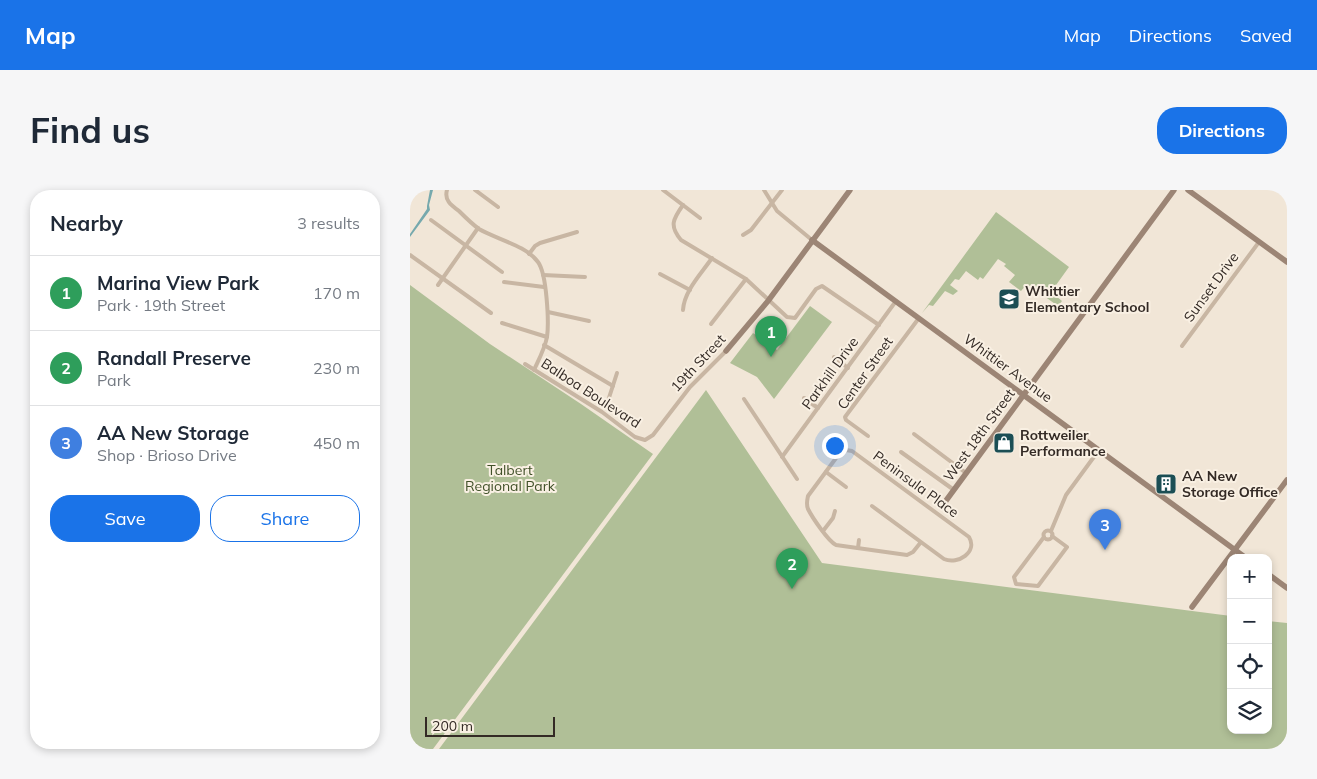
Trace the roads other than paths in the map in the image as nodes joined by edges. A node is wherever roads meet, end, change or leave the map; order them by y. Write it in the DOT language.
graph roads {
  1 [pos="447,190"];
  2 [pos="474,190"];
  3 [pos="764,190"];
  4 [pos="782,190"];
  5 [pos="850,190"];
  6 [pos="1174,190"];
  7 [pos="1188,190"];
  8 [pos="666,191"];
  9 [pos="771,204"];
  10 [pos="683,205"];
  11 [pos="498,207"];
  12 [pos="700,218"];
  13 [pos="431,220"];
  14 [pos="478,228"];
  15 [pos="577,232"];
  16 [pos="743,235"];
  17 [pos="812,240"];
  18 [pos="1259,242"];
  19 [pos="467,246"];
  20 [pos="529,254"];
  21 [pos="410,255"];
  22 [pos="712,258"];
  23 [pos="1287,262"];
  24 [pos="502,272"];
  25 [pos="660,274"];
  26 [pos="543,275"];
  27 [pos="586,276"];
  28 [pos="443,279"];
  29 [pos="746,279"];
  30 [pos="504,282"];
  31 [pos="438,284"];
  32 [pos="544,287"];
  33 [pos="690,290"];
  34 [pos="768,301"];
  35 [pos="896,301"];
  36 [pos="683,310"];
  37 [pos="548,312"];
  38 [pos="491,313"];
  39 [pos="919,318"];
  40 [pos="588,321"];
  41 [pos="502,323"];
  42 [pos="711,324"];
  43 [pos="879,326"];
  44 [pos="547,337"];
  45 [pos="544,345"];
  46 [pos="1182,346"];
  47 [pos="726,351"];
  48 [pos="834,357"];
  49 [pos="525,364"];
  50 [pos="848,368"];
  51 [pos="534,370"];
  52 [pos="617,372"];
  53 [pos="613,386"];
  54 [pos="1023,395"];
  55 [pos="804,398"];
  56 [pos="744,399"];
  57 [pos="606,407"];
  58 [pos="818,408"];
  59 [pos="914,434"];
  60 [pos="868,436"];
  61 [pos="644,440"];
  62 [pos="1099,450"];
  63 [pos="901,452"];
  64 [pos="782,457"];
  65 [pos="826,472"];
  66 [pos="966,473"];
  67 [pos="797,479"];
  68 [pos="1287,480"];
  69 [pos="846,486"];
  70 [pos="954,490"];
  71 [pos="943,505"];
  72 [pos="872,506"];
  73 [pos="835,511"];
  74 [pos="933,511"];
  75 [pos="940,516"];
  76 [pos="823,531"];
  77 [pos="1051,531"];
  78 [pos="1052,536"];
  79 [pos="1044,537"];
  80 [pos="859,540"];
  81 [pos="921,542"];
  82 [pos="858,548"];
  83 [pos="1235,550"];
  84 [pos="1240,554"];
  85 [pos="1272,577"];
  86 [pos="1287,588"];
  87 [pos="1192,607"];
  1 -- 14 [label="street"];
  2 -- 11 [label="street"];
  3 -- 9 [label="street, Whittier Avenue"];
  4 -- 9 [label="street"];
  5 -- 17 [label="street, 19th Street"];
  6 -- 54 [label="street, West 18th Street"];
  7 -- 18 [label="street"];
  8 -- 10 [label="street"];
  9 -- 16 [label="street"];
  9 -- 17 [label="street, Whittier Avenue"];
  10 -- 12 [label="street"];
  10 -- 22 [label="street"];
  13 -- 19 [label="street"];
  14 -- 19 [label="street"];
  14 -- 20 [label="street"];
  15 -- 20 [label="street"];
  17 -- 34 [label="street, 19th Street"];
  17 -- 35 [label="street, Whittier Avenue"];
  18 -- 23 [label="street"];
  18 -- 46 [label="street, Sunset Drive"];
  19 -- 24 [label="street"];
  19 -- 28 [label="street"];
  20 -- 26 [label="street"];
  21 -- 28 [label="street"];
  22 -- 29 [label="street"];
  22 -- 33 [label="street"];
  25 -- 33 [label="street"];
  26 -- 27 [label="street"];
  26 -- 32 [label="street"];
  28 -- 31 [label="street"];
  28 -- 38 [label="street"];
  29 -- 34 [label="street"];
  29 -- 42 [label="street"];
  30 -- 32 [label="street"];
  32 -- 37 [label="street"];
  33 -- 36 [label="street"];
  34 -- 43 [label="street"];
  34 -- 47 [label="street, 19th Street"];
  35 -- 39 [label="street, Whittier Avenue"];
  35 -- 43 [label="street, Parkhill Drive"];
  37 -- 40 [label="street"];
  37 -- 44 [label="street"];
  39 -- 54 [label="street, Whittier Avenue"];
  39 -- 60 [label="street, Center Street"];
  41 -- 44 [label="street"];
  43 -- 50 [label="street, Parkhill Drive"];
  44 -- 45 [label="street"];
  45 -- 51 [label="street"];
  45 -- 53 [label="street"];
  47 -- 61 [label="street, 19th Street"];
  48 -- 50 [label="street"];
  49 -- 51 [label="street, Balboa Boulevard"];
  50 -- 58 [label="street, Parkhill Drive"];
  51 -- 61 [label="street, Balboa Boulevard"];
  52 -- 53 [label="street"];
  53 -- 57 [label="street"];
  54 -- 62 [label="street, Whittier Avenue"];
  54 -- 66 [label="street, West 18th Street"];
  55 -- 58 [label="street"];
  56 -- 64 [label="street"];
  58 -- 64 [label="street, Parkhill Drive"];
  59 -- 66 [label="street"];
  62 -- 77 [label="street"];
  62 -- 83 [label="street, Whittier Avenue"];
  63 -- 70 [label="street"];
  64 -- 67 [label="street"];
  65 -- 69 [label="street"];
  65 -- 74 [label="street, Peninsula Place"];
  65 -- 76 [label="street"];
  66 -- 70 [label="street, West 18th Street"];
  68 -- 83 [label="street"];
  70 -- 71 [label="street, West 18th Street"];
  71 -- 74 [label="street, West 18th Street"];
  71 -- 75 [label="street, West 18th Street"];
  72 -- 81 [label="street"];
  73 -- 76 [label="street"];
  74 -- 75 [label="street, Peninsula Place"];
  75 -- 81 [label="street, Peninsula Place"];
  76 -- 82 [label="street"];
  77 -- 78 [label="street"];
  77 -- 79 [label="street"];
  78 -- 79 [label="street"];
  78 -- 79 [label="street"];
  80 -- 82 [label="street"];
  81 -- 82 [label="street"];
  83 -- 84 [label="street, Whittier Avenue"];
  83 -- 87 [label="street"];
  85 -- 86 [label="street"];
}
